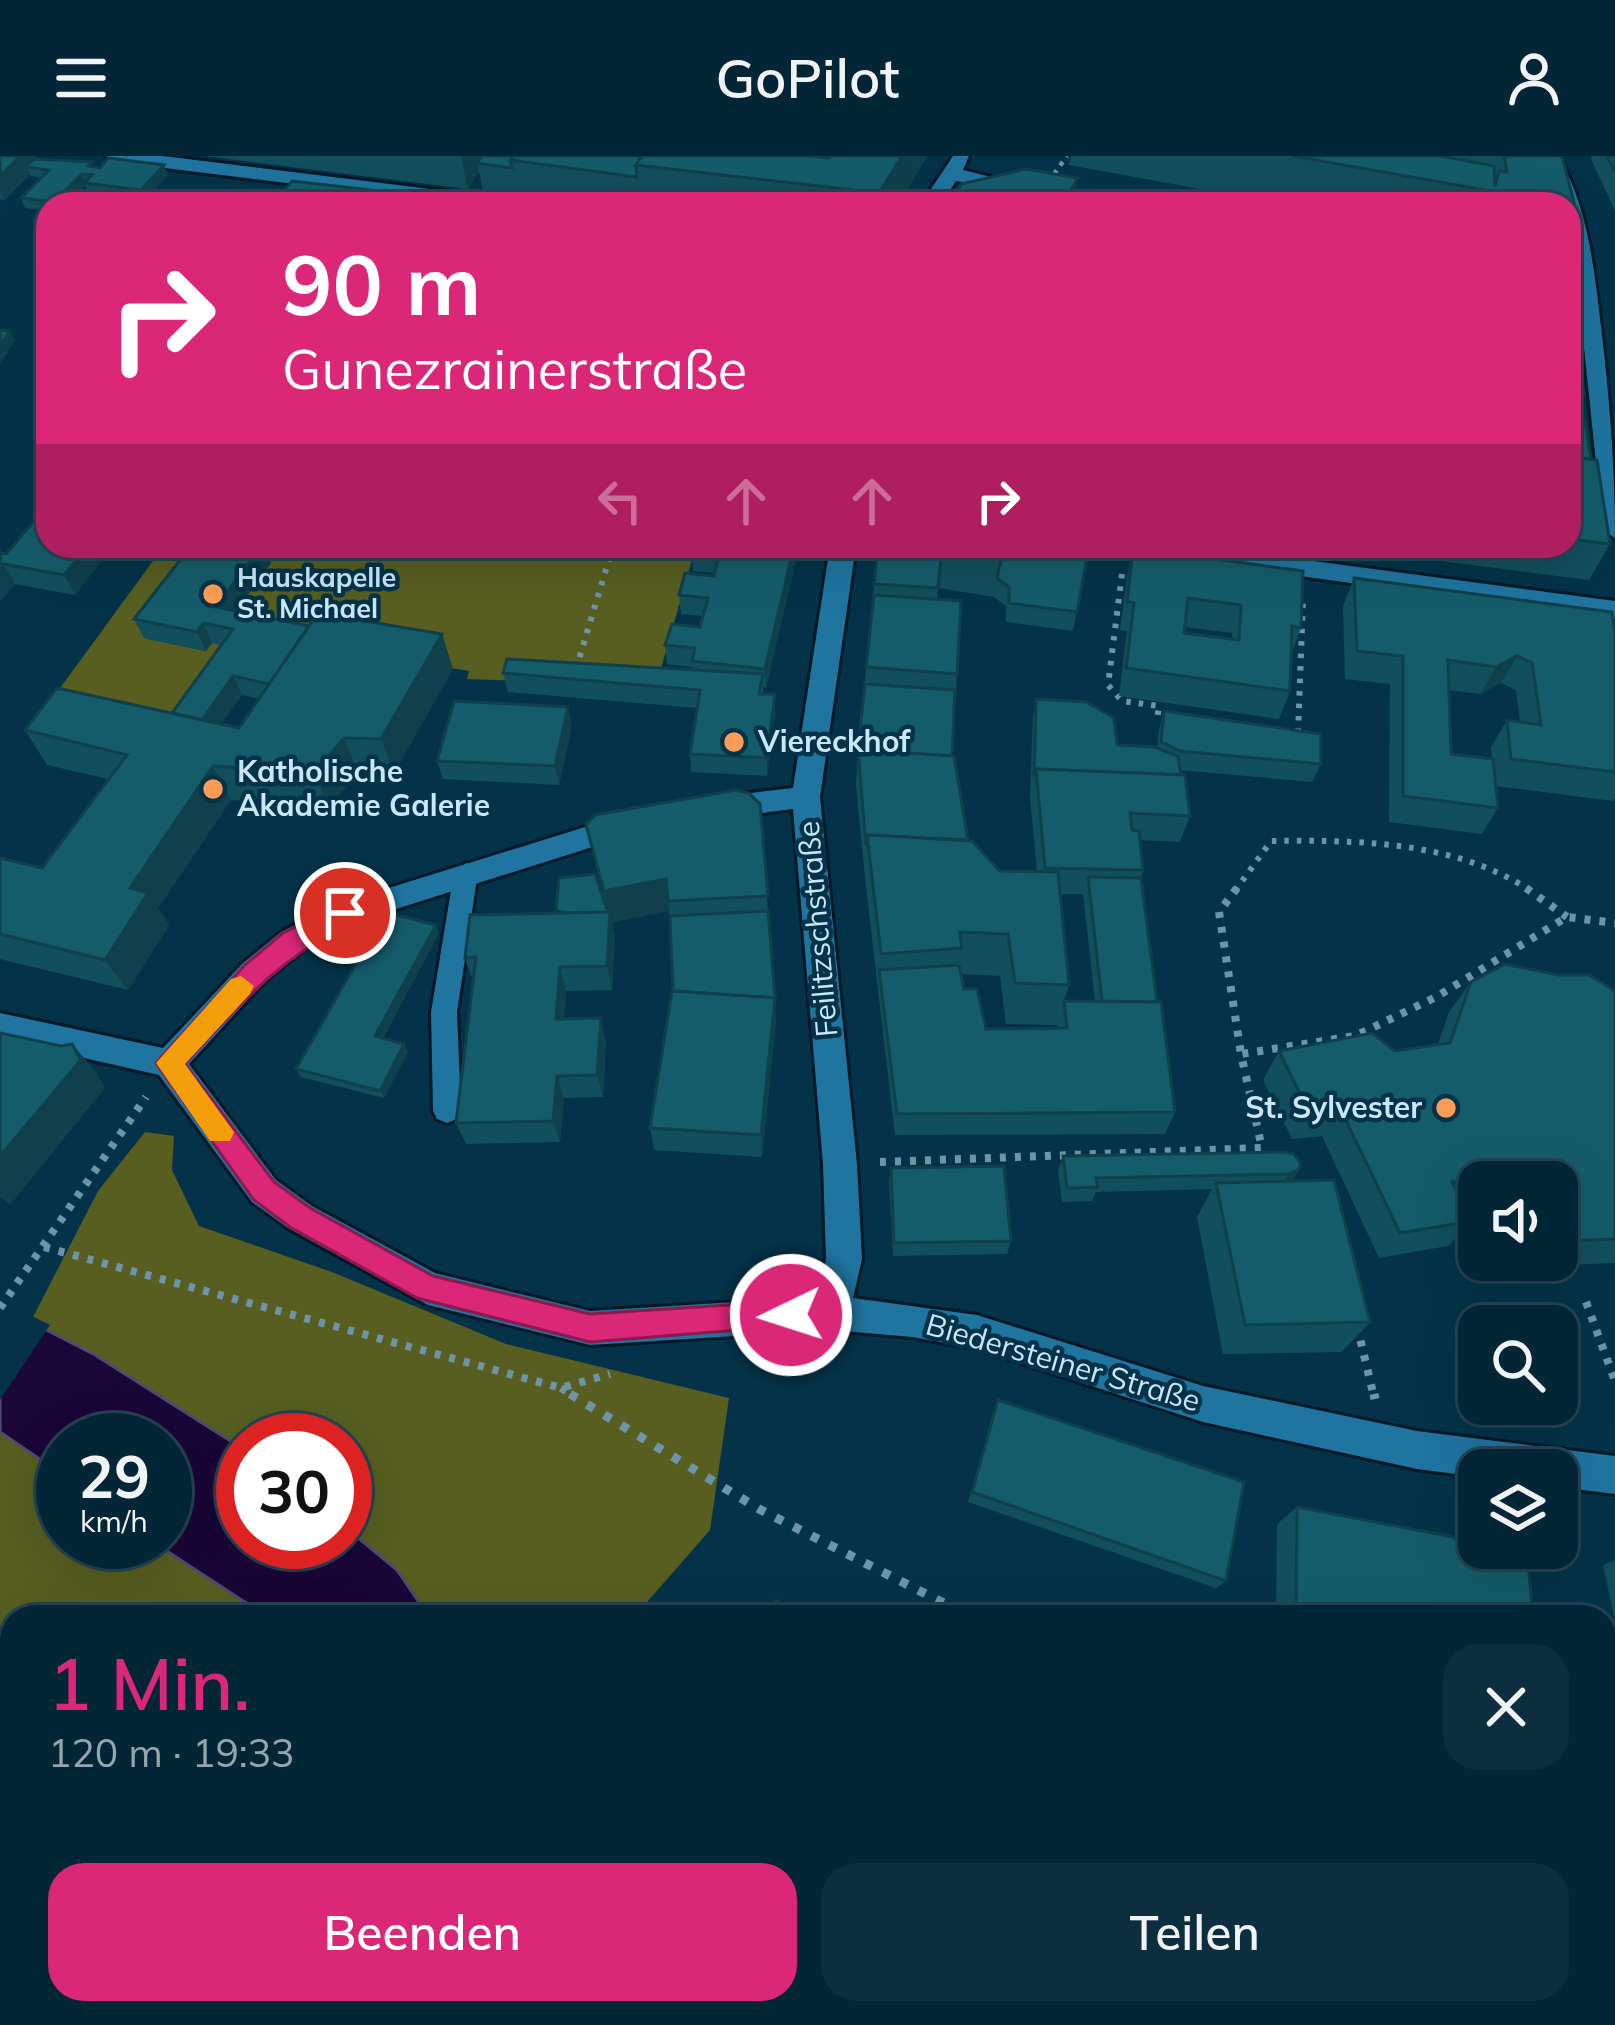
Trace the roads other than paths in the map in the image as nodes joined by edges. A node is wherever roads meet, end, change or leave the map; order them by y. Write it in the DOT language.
graph roads {
  1 [pos="116,156"];
  2 [pos="1549,156"];
  3 [pos="166,159"];
  4 [pos="957,165"];
  5 [pos="1047,184"];
  6 [pos="413,192"];
  7 [pos="940,192"];
  8 [pos="1570,192"];
  9 [pos="1581,287"];
  10 [pos="1615,292"];
  11 [pos="1581,307"];
  12 [pos="1615,530"];
  13 [pos="841,558"];
  14 [pos="1180,558"];
  15 [pos="1615,610"];
  16 [pos="806,797"];
  17 [pos="466,872"];
  18 [pos="0,1026"];
  19 [pos="169,1063"];
  20 [pos="447,1111"];
  21 [pos="832,1312"];
  22 [pos="1615,1475"];
  1 -- 3 [label="street"];
  2 -- 8 [label="street"];
  3 -- 6 [label="street"];
  4 -- 5 [label="street"];
  4 -- 7 [label="street"];
  9 -- 10 [label="street"];
  11 -- 12 [label="street"];
  13 -- 16 [label="street, Feilitzschstraße"];
  14 -- 15 [label="street"];
  16 -- 17 [label="street"];
  16 -- 21 [label="street, Feilitzschstraße"];
  17 -- 19 [label="street"];
  17 -- 20 [label="lane"];
  18 -- 19 [label="street"];
  19 -- 21 [label="street, Biedersteiner Straße"];
  21 -- 22 [label="street, Biedersteiner Straße"];
}
